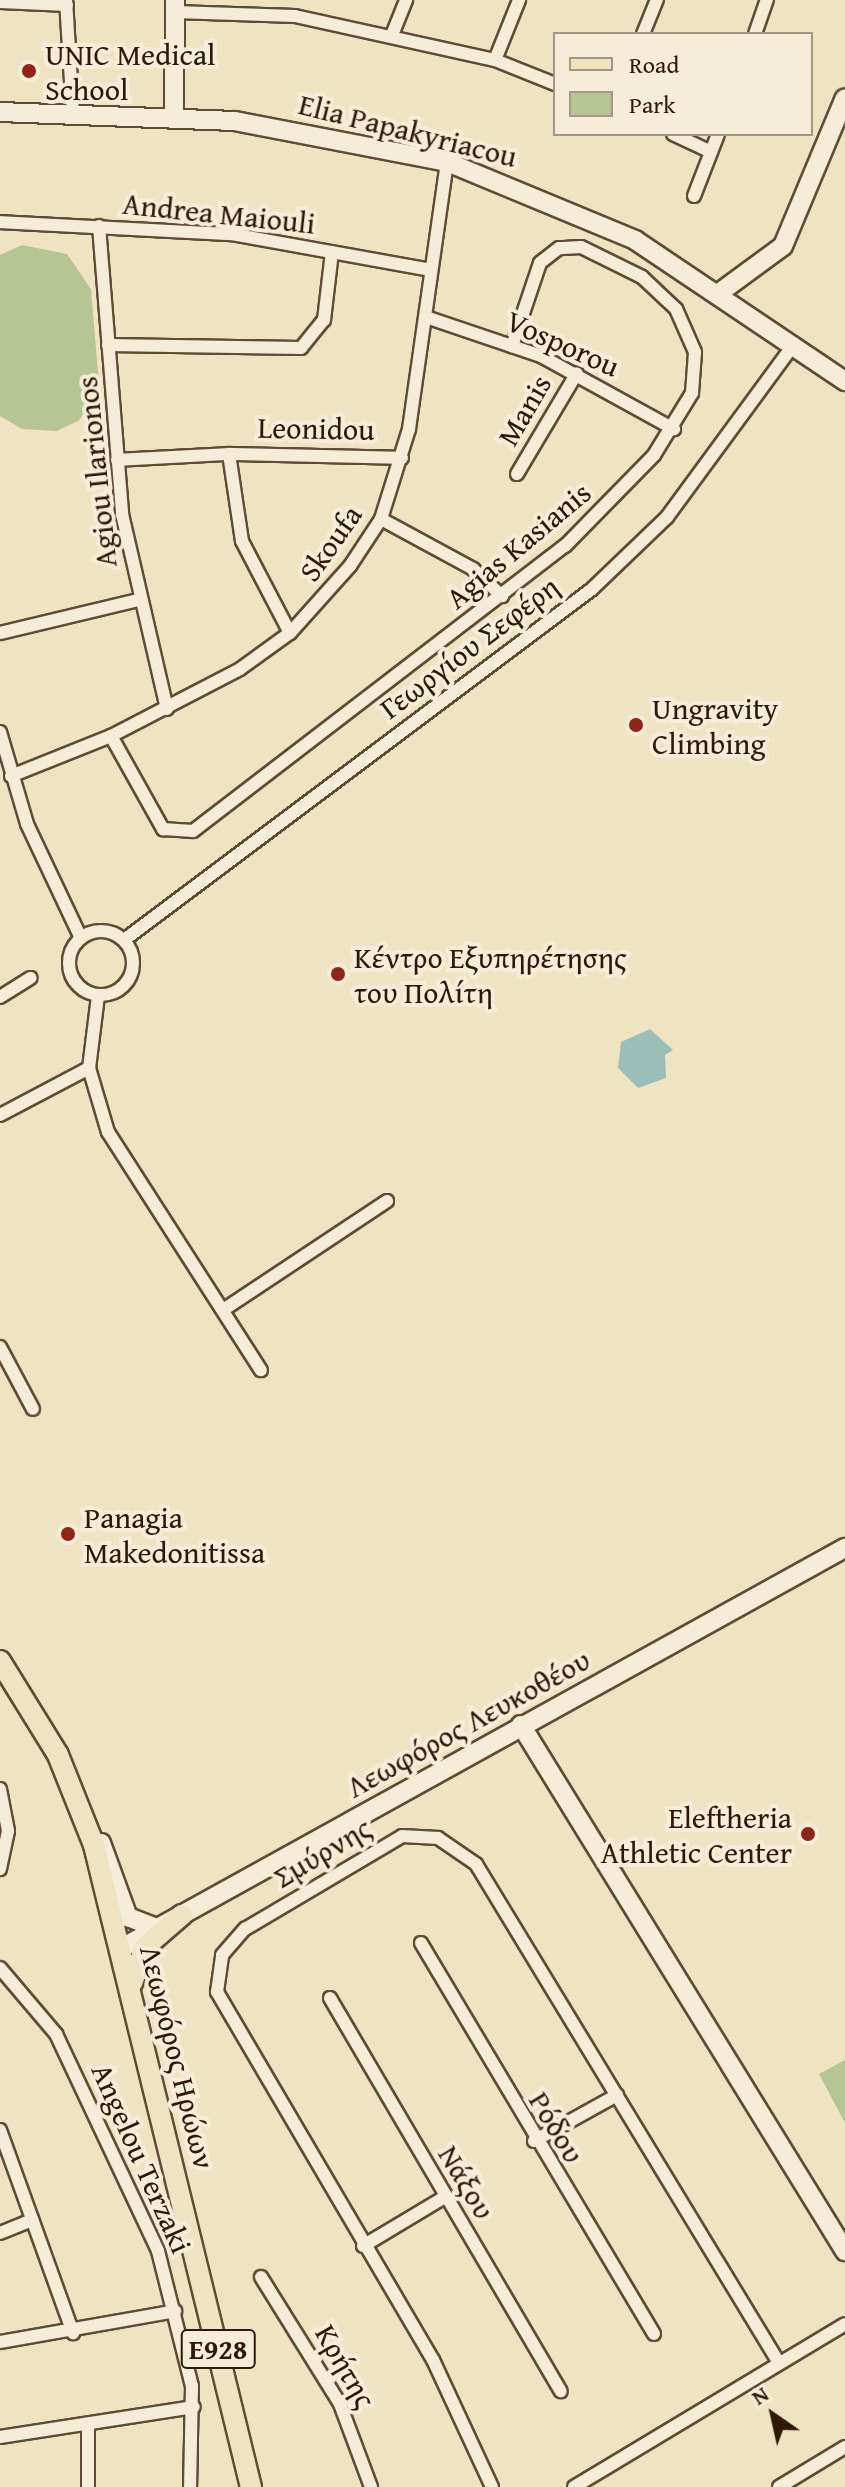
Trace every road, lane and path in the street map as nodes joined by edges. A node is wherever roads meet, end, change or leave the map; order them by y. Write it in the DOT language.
graph roads {
  1 [pos="295,0"];
  2 [pos="406,0"];
  3 [pos="519,0"];
  4 [pos="657,0"];
  5 [pos="767,0"];
  6 [pos="0,2"];
  7 [pos="66,2"];
  8 [pos="175,6"];
  9 [pos="295,16"];
  10 [pos="644,32"];
  11 [pos="756,32"];
  12 [pos="392,35"];
  13 [pos="495,60"];
  14 [pos="553,83"];
  15 [pos="845,98"];
  16 [pos="0,112"];
  17 [pos="73,114"];
  18 [pos="174,118"];
  19 [pos="677,136"];
  20 [pos="717,136"];
  21 [pos="711,152"];
  22 [pos="447,162"];
  23 [pos="694,196"];
  24 [pos="0,222"];
  25 [pos="99,226"];
  26 [pos="332,252"];
  27 [pos="431,270"];
  28 [pos="719,293"];
  29 [pos="426,317"];
  30 [pos="794,344"];
  31 [pos="108,345"];
  32 [pos="512,346"];
  33 [pos="577,373"];
  34 [pos="845,381"];
  35 [pos="674,429"];
  36 [pos="229,454"];
  37 [pos="402,458"];
  38 [pos="117,460"];
  39 [pos="517,474"];
  40 [pos="381,519"];
  41 [pos="502,596"];
  42 [pos="138,600"];
  43 [pos="0,633"];
  44 [pos="290,633"];
  45 [pos="167,709"];
  46 [pos="0,732"];
  47 [pos="111,736"];
  48 [pos="11,776"];
  49 [pos="81,938"];
  50 [pos="124,940"];
  51 [pos="31,978"];
  52 [pos="98,996"];
  53 [pos="0,997"];
  54 [pos="89,1068"];
  55 [pos="0,1115"];
  56 [pos="387,1201"];
  57 [pos="223,1310"];
  58 [pos="0,1347"];
  59 [pos="261,1370"];
  60 [pos="33,1409"];
  61 [pos="845,1548"];
  62 [pos="0,1661"];
  63 [pos="521,1725"];
  64 [pos="0,1789"];
  65 [pos="90,1833"];
  66 [pos="0,1869"];
  67 [pos="182,1915"];
  68 [pos="157,1928"];
  69 [pos="421,1943"];
  70 [pos="120,1949"];
  71 [pos="0,1968"];
  72 [pos="131,1989"];
  73 [pos="330,1998"];
  74 [pos="617,2095"];
  75 [pos="0,2130"];
  76 [pos="534,2141"];
  77 [pos="445,2197"];
  78 [pos="33,2220"];
  79 [pos="0,2233"];
  80 [pos="363,2246"];
  81 [pos="845,2251"];
  82 [pos="261,2277"];
  83 [pos="175,2311"];
  84 [pos="845,2324"];
  85 [pos="73,2333"];
  86 [pos="654,2334"];
  87 [pos="0,2342"];
  88 [pos="779,2363"];
  89 [pos="561,2391"];
  90 [pos="194,2407"];
  91 [pos="88,2427"];
  92 [pos="0,2437"];
  93 [pos="845,2447"];
  94 [pos="88,2487"];
  95 [pos="190,2487"];
  96 [pos="251,2487"];
  97 [pos="371,2487"];
  98 [pos="492,2487"];
  99 [pos="574,2487"];
  100 [pos="779,2487"];
  1 -- 9 [label="street"];
  2 -- 12 [label="street"];
  3 -- 13 [label="street"];
  4 -- 10 [label="street"];
  5 -- 11 [label="street"];
  6 -- 7 [label="street"];
  7 -- 17 [label="street"];
  8 -- 9 [label="street"];
  8 -- 18 [label="main road"];
  9 -- 12 [label="street"];
  12 -- 13 [label="street"];
  13 -- 14 [label="street"];
  15 -- 28 [label="main road"];
  16 -- 17 [label="main road, Elia Papakyriacou"];
  17 -- 18 [label="main road, Elia Papakyriacou"];
  18 -- 22 [label="main road, Elia Papakyriacou"];
  19 -- 21 [label="street"];
  20 -- 21 [label="street"];
  21 -- 23 [label="street"];
  22 -- 27 [label="street, Skoufa"];
  22 -- 28 [label="main road, Elia Papakyriacou"];
  24 -- 25 [label="street, Andrea Maiouli"];
  25 -- 26 [label="street, Andrea Maiouli"];
  25 -- 31 [label="street, Agiou Ilarionos"];
  26 -- 27 [label="street, Andrea Maiouli"];
  26 -- 31 [label="street"];
  27 -- 29 [label="street, Skoufa"];
  28 -- 30 [label="main road, Elia Papakyriacou"];
  29 -- 32 [label="street, Vosporou"];
  29 -- 37 [label="street, Skoufa"];
  30 -- 34 [label="main road, Elia Papakyriacou"];
  30 -- 50 [label="street, Γεωργίου Σεφέρη"];
  31 -- 38 [label="street, Agiou Ilarionos"];
  32 -- 33 [label="street, Vosporou"];
  32 -- 35 [label="street, Agias Kasianis"];
  33 -- 35 [label="street, Vosporou"];
  33 -- 39 [label="street, Manis"];
  35 -- 41 [label="street, Agias Kasianis"];
  36 -- 37 [label="street, Leonidou"];
  36 -- 38 [label="street"];
  36 -- 44 [label="street, Leonidou"];
  37 -- 40 [label="street, Skoufa"];
  38 -- 42 [label="street, Agiou Ilarionos"];
  40 -- 41 [label="street"];
  40 -- 44 [label="street, Skoufa"];
  41 -- 47 [label="street, Agias Kasianis"];
  42 -- 43 [label="street"];
  42 -- 45 [label="street, Agiou Ilarionos"];
  44 -- 45 [label="street, Skoufa"];
  45 -- 47 [label="street, Skoufa"];
  46 -- 48 [label="street"];
  47 -- 48 [label="street, Skoufa"];
  48 -- 49 [label="street"];
  49 -- 50 [label="street"];
  49 -- 52 [label="street"];
  50 -- 52 [label="street"];
  51 -- 53 [label="street"];
  52 -- 54 [label="street"];
  54 -- 55 [label="street"];
  54 -- 57 [label="street"];
  56 -- 57 [label="street"];
  57 -- 59 [label="street"];
  58 -- 60 [label="street"];
  61 -- 63 [label="main road, Λεωφόρος Λευκοθέου"];
  62 -- 65 [label="main road, Λεωφόρος Ηρώων / E928"];
  63 -- 67 [label="main road, Λεωφόρος Λευκοθέου"];
  63 -- 81 [label="main road"];
  64 -- 66 [label="street"];
  65 -- 68 [label="main road"];
  65 -- 70 [label="main road, Λεωφόρος Ηρώων / E928"];
  67 -- 68 [label="main road, Λεωφόρος Λευκοθέου"];
  67 -- 72 [label="main road"];
  68 -- 70 [label="main road, Λεωφόρος Λευκοθέου"];
  69 -- 76 [label="street, Ρόδου"];
  70 -- 72 [label="main road, Λεωφόρος Ηρώων / E928"];
  71 -- 83 [label="street, Angelou Terzaki"];
  72 -- 96 [label="main road, Λεωφόρος Ηρώων / E928"];
  73 -- 77 [label="street, Νάξου"];
  74 -- 76 [label="street"];
  74 -- 80 [label="street, Σμύρνης"];
  74 -- 88 [label="street, Σμύρνης"];
  75 -- 78 [label="street"];
  76 -- 86 [label="street, Ρόδου"];
  77 -- 80 [label="street"];
  77 -- 89 [label="street, Νάξου"];
  78 -- 79 [label="street"];
  78 -- 85 [label="street"];
  80 -- 98 [label="street, Σμύρνης"];
  82 -- 97 [label="street, Κρήτης"];
  83 -- 85 [label="street"];
  83 -- 90 [label="street, Angelou Terzaki"];
  84 -- 88 [label="street"];
  85 -- 87 [label="street"];
  88 -- 99 [label="street"];
  90 -- 91 [label="street"];
  90 -- 95 [label="street, Angelou Terzaki"];
  91 -- 92 [label="street"];
  91 -- 94 [label="street"];
  93 -- 100 [label="street"];
}
